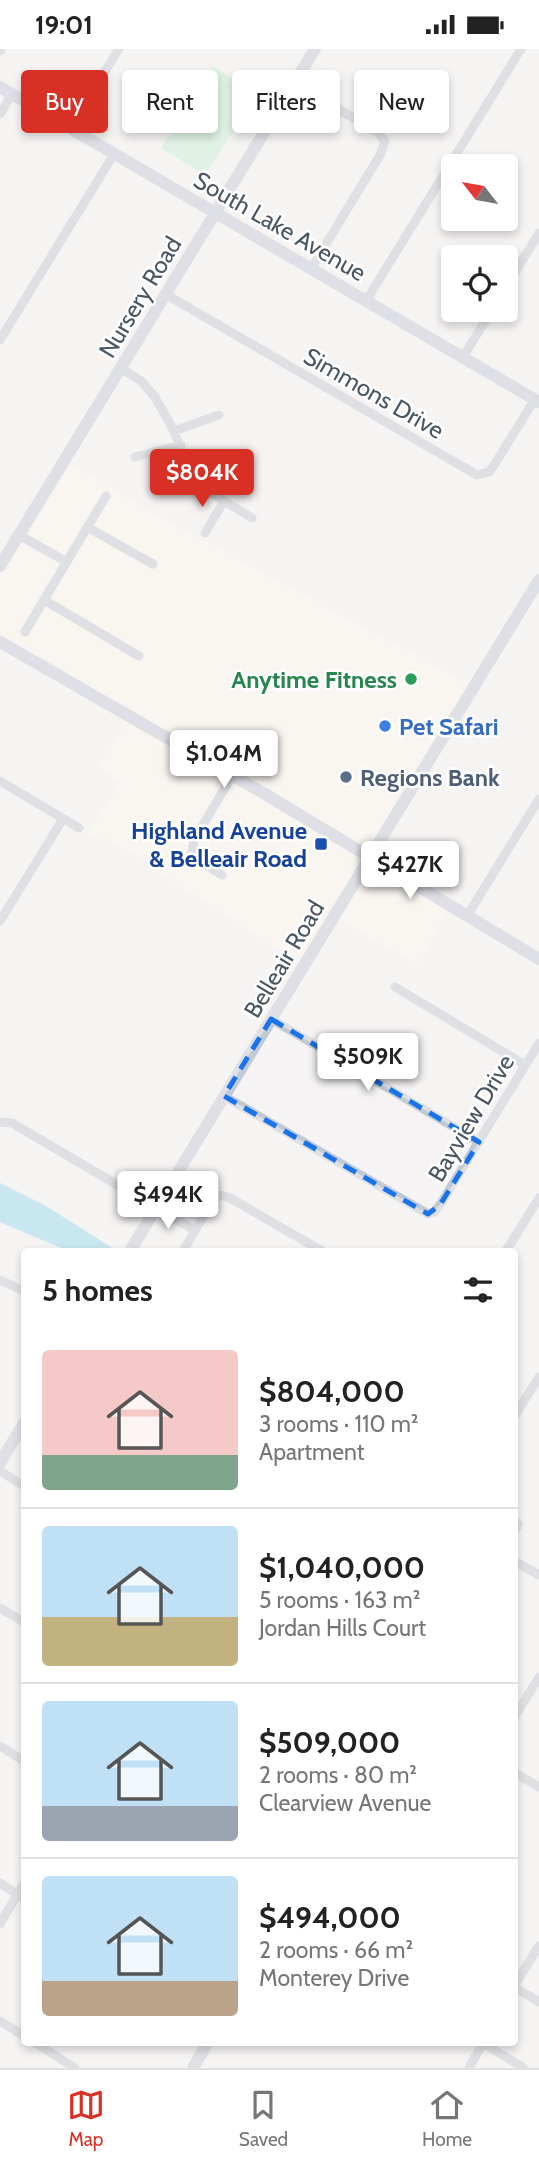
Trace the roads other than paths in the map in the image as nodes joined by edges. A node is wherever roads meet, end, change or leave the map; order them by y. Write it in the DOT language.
graph roads {
  1 [pos="118,49"];
  2 [pos="315,49"];
  3 [pos="521,49"];
  4 [pos="105,70"];
  5 [pos="302,70"];
  6 [pos="0,87"];
  7 [pos="12,94"];
  8 [pos="21,99"];
  9 [pos="340,110"];
  10 [pos="0,114"];
  11 [pos="78,133"];
  12 [pos="264,133"];
  13 [pos="114,154"];
  14 [pos="215,213"];
  15 [pos="539,233"];
  16 [pos="518,267"];
  17 [pos="311,269"];
  18 [pos="167,295"];
  19 [pos="366,301"];
  20 [pos="485,322"];
  21 [pos="0,340"];
  22 [pos="463,357"];
  23 [pos="121,369"];
  24 [pos="537,401"];
  25 [pos="219,415"];
  26 [pos="174,431"];
  27 [pos="181,445"];
  28 [pos="135,457"];
  29 [pos="106,496"];
  30 [pos="224,501"];
  31 [pos="252,518"];
  32 [pos="88,527"];
  33 [pos="205,533"];
  34 [pos="19,534"];
  35 [pos="67,562"];
  36 [pos="0,565"];
  37 [pos="153,565"];
  38 [pos="539,580"];
  39 [pos="44,600"];
  40 [pos="24,632"];
  41 [pos="0,642"];
  42 [pos="139,656"];
  43 [pos="232,776"];
  44 [pos="0,781"];
  45 [pos="539,799"];
  46 [pos="63,818"];
  47 [pos="79,828"];
  48 [pos="369,858"];
  49 [pos="222,875"];
  50 [pos="467,916"];
  51 [pos="0,921"];
  52 [pos="539,959"];
  53 [pos="395,987"];
  54 [pos="271,1019"];
  55 [pos="539,1043"];
  56 [pos="525,1065"];
  57 [pos="224,1095"];
  58 [pos="0,1122"];
  59 [pos="479,1142"];
  60 [pos="539,1198"];
  61 [pos="156,1207"];
  62 [pos="194,1230"];
  63 [pos="132,1248"];
  64 [pos="185,1248"];
  65 [pos="317,1248"];
  66 [pos="508,1248"];
  67 [pos="0,1280"];
  68 [pos="21,1290"];
  69 [pos="539,1377"];
  70 [pos="518,1411"];
  71 [pos="21,1428"];
  72 [pos="0,1463"];
  73 [pos="0,1471"];
  74 [pos="21,1484"];
  75 [pos="518,1563"];
  76 [pos="539,1575"];
  77 [pos="0,1608"];
  78 [pos="21,1620"];
  79 [pos="538,1682"];
  80 [pos="518,1712"];
  81 [pos="0,1746"];
  82 [pos="21,1759"];
  83 [pos="518,1774"];
  84 [pos="539,1787"];
  85 [pos="0,1883"];
  86 [pos="21,1896"];
  87 [pos="0,1924"];
  88 [pos="539,1946"];
  89 [pos="518,1980"];
  90 [pos="518,1989"];
  91 [pos="539,2002"];
  92 [pos="0,2021"];
  93 [pos="21,2034"];
  94 [pos="40,2046"];
  95 [pos="206,2046"];
  96 [pos="480,2046"];
  97 [pos="487,2046"];
  98 [pos="75,2068"];
  99 [pos="193,2068"];
  100 [pos="469,2068"];
  101 [pos="524,2068"];
  1 -- 4 [label="street"];
  2 -- 5 [label="street, Nursery Road"];
  3 -- 19 [label="street"];
  6 -- 7 [label="street, South Lake Avenue"];
  7 -- 8 [label="street, South Lake Avenue"];
  7 -- 10 [label="street"];
  9 -- 17 [label="street"];
  11 -- 13 [label="street, South Lake Avenue"];
  12 -- 14 [label="street, Nursery Road"];
  13 -- 14 [label="street, South Lake Avenue"];
  13 -- 21 [label="street"];
  14 -- 17 [label="street, South Lake Avenue"];
  14 -- 18 [label="street, Nursery Road"];
  15 -- 16 [label="street"];
  17 -- 19 [label="street, South Lake Avenue"];
  18 -- 23 [label="street, Nursery Road"];
  18 -- 24 [label="street, Simmons Drive"];
  19 -- 22 [label="street, South Lake Avenue"];
  20 -- 22 [label="street"];
  22 -- 24 [label="street, South Lake Avenue"];
  23 -- 26 [label="street"];
  23 -- 34 [label="street, Nursery Road"];
  25 -- 26 [label="street"];
  26 -- 27 [label="street"];
  27 -- 28 [label="street"];
  27 -- 30 [label="street"];
  29 -- 32 [label="street"];
  30 -- 31 [label="street"];
  30 -- 33 [label="street"];
  32 -- 35 [label="street"];
  32 -- 37 [label="street"];
  34 -- 35 [label="street"];
  34 -- 36 [label="street, Nursery Road"];
  35 -- 39 [label="street"];
  38 -- 48 [label="street, Belleair Road"];
  39 -- 40 [label="street"];
  39 -- 42 [label="street"];
  41 -- 43 [label="street"];
  43 -- 48 [label="street"];
  43 -- 49 [label="street"];
  44 -- 46 [label="street"];
  45 -- 50 [label="street"];
  46 -- 47 [label="street"];
  46 -- 51 [label="street"];
  48 -- 50 [label="street"];
  48 -- 54 [label="street, Belleair Road"];
  50 -- 52 [label="street"];
  53 -- 56 [label="street"];
  54 -- 57 [label="street, Belleair Road"];
  54 -- 59 [label="street"];
  55 -- 56 [label="street, Bayview Drive"];
  56 -- 59 [label="street, Bayview Drive"];
  57 -- 59 [label="street, Bayview Drive"];
  57 -- 61 [label="street, Belleair Road"];
  58 -- 61 [label="street"];
  60 -- 66 [label="street"];
  61 -- 62 [label="street"];
  61 -- 63 [label="street, Belleair Road"];
  62 -- 64 [label="street"];
  62 -- 65 [label="street"];
  67 -- 68 [label="street"];
  69 -- 70 [label="street"];
  71 -- 72 [label="street"];
  73 -- 74 [label="street"];
  75 -- 76 [label="street"];
  77 -- 78 [label="street"];
  79 -- 80 [label="street"];
  81 -- 82 [label="street"];
  83 -- 84 [label="street"];
  85 -- 86 [label="street"];
  86 -- 87 [label="street"];
  88 -- 89 [label="street"];
  90 -- 91 [label="street"];
  92 -- 93 [label="street"];
  94 -- 98 [label="street"];
  95 -- 99 [label="street"];
  96 -- 100 [label="street"];
  97 -- 101 [label="street"];
}
